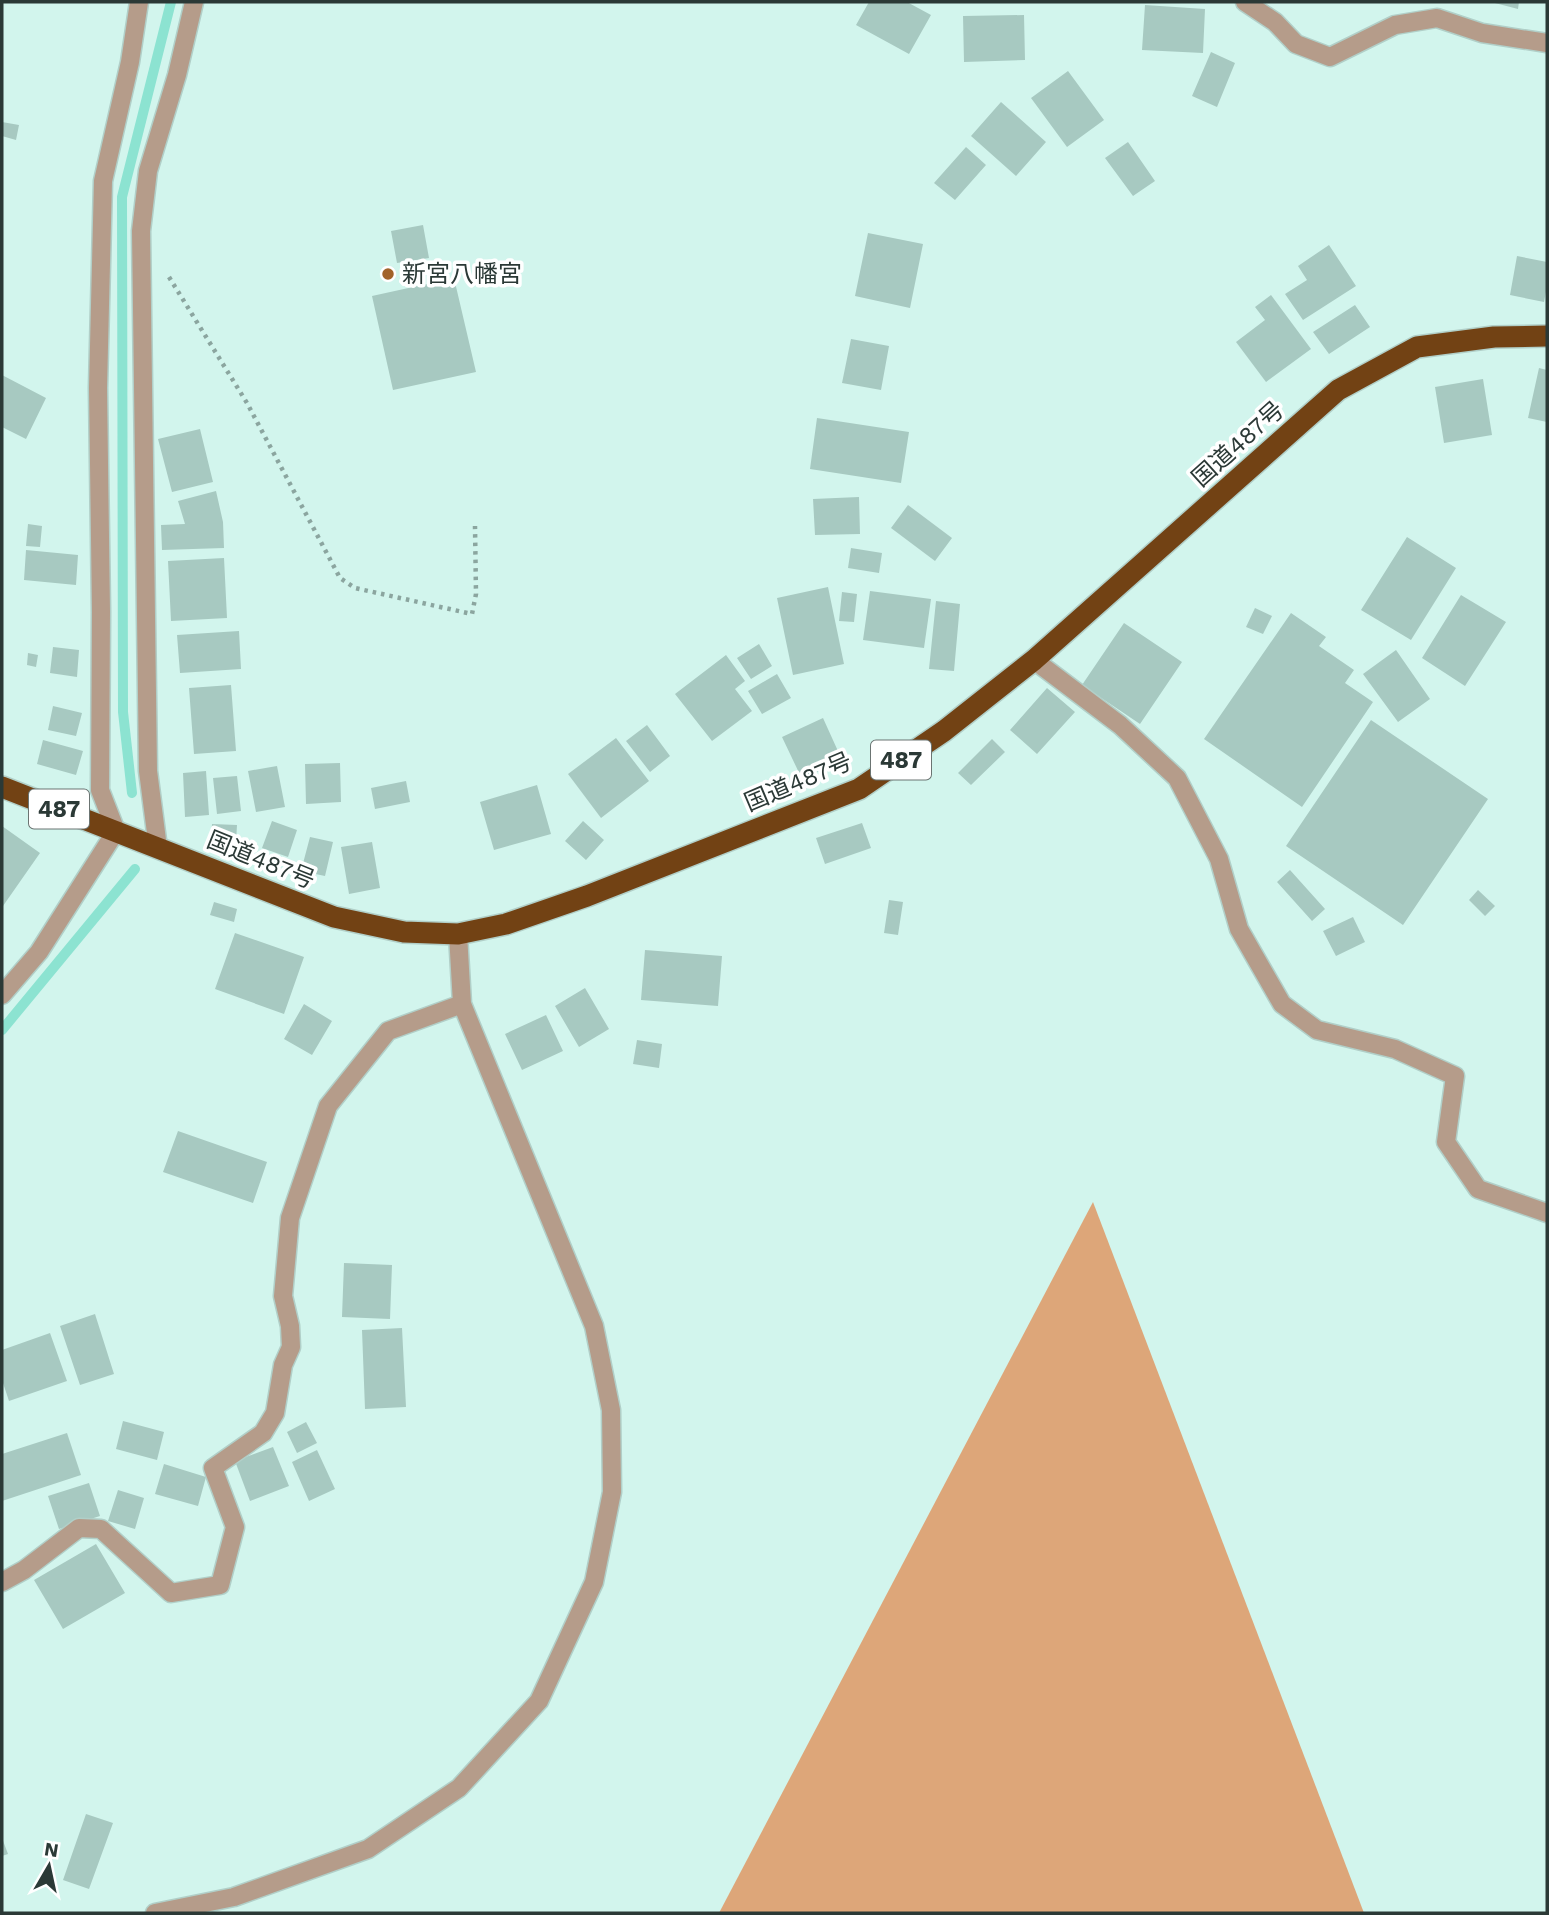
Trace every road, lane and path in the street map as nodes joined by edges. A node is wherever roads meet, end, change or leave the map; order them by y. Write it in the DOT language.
graph roads {
  1 [pos="139,2"];
  2 [pos="194,2"];
  3 [pos="1245,2"];
  4 [pos="1547,43"];
  5 [pos="190,312"];
  6 [pos="1547,336"];
  7 [pos="475,526"];
  8 [pos="1034,660"];
  9 [pos="2,787"];
  10 [pos="116,831"];
  11 [pos="158,848"];
  12 [pos="458,934"];
  13 [pos="2,995"];
  14 [pos="462,1004"];
  15 [pos="1547,1213"];
  16 [pos="2,1583"];
  17 [pos="156,1913"];
  1 -- 10 [label="street"];
  2 -- 11 [label="street"];
  3 -- 4 [label="street"];
  5 -- 7 [label="path"];
  6 -- 8 [label="highway, 国道487号 / 487"];
  8 -- 12 [label="highway, 国道487号 / 487"];
  8 -- 15 [label="street"];
  9 -- 10 [label="highway, 国道487号 / 487"];
  10 -- 11 [label="highway, 国道487号 / 487"];
  10 -- 13 [label="street"];
  11 -- 12 [label="highway, 国道487号 / 487"];
  12 -- 14 [label="street"];
  14 -- 16 [label="street"];
  14 -- 17 [label="street"];
}
